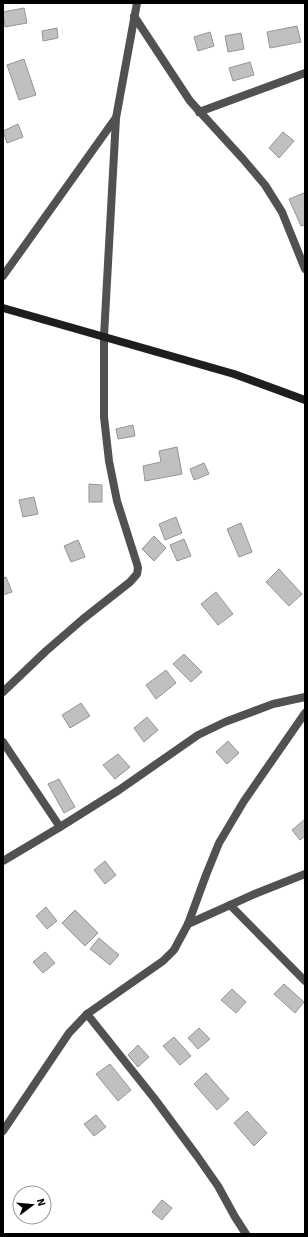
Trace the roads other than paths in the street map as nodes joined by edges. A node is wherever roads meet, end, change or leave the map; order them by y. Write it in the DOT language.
graph roads {
  1 [pos="137,3"];
  2 [pos="134,16"];
  3 [pos="305,73"];
  4 [pos="199,112"];
  5 [pos="116,118"];
  6 [pos="305,269"];
  7 [pos="3,276"];
  8 [pos="3,308"];
  9 [pos="104,336"];
  10 [pos="305,400"];
  11 [pos="3,692"];
  12 [pos="305,697"];
  13 [pos="305,713"];
  14 [pos="3,742"];
  15 [pos="60,827"];
  16 [pos="3,861"];
  17 [pos="305,874"];
  18 [pos="230,905"];
  19 [pos="188,924"];
  20 [pos="305,981"];
  21 [pos="88,1014"];
  22 [pos="3,1131"];
  23 [pos="246,1234"];
  1 -- 2 [label="street"];
  2 -- 4 [label="street"];
  2 -- 5 [label="street"];
  3 -- 4 [label="street"];
  4 -- 6 [label="street"];
  5 -- 7 [label="street"];
  5 -- 9 [label="street"];
  8 -- 9 [label="street"];
  9 -- 10 [label="street"];
  9 -- 11 [label="street"];
  12 -- 15 [label="street"];
  13 -- 19 [label="street"];
  14 -- 15 [label="street"];
  15 -- 16 [label="street"];
  17 -- 18 [label="street"];
  18 -- 19 [label="street"];
  18 -- 20 [label="street"];
  19 -- 21 [label="street"];
  21 -- 22 [label="street"];
  21 -- 23 [label="street"];
}
